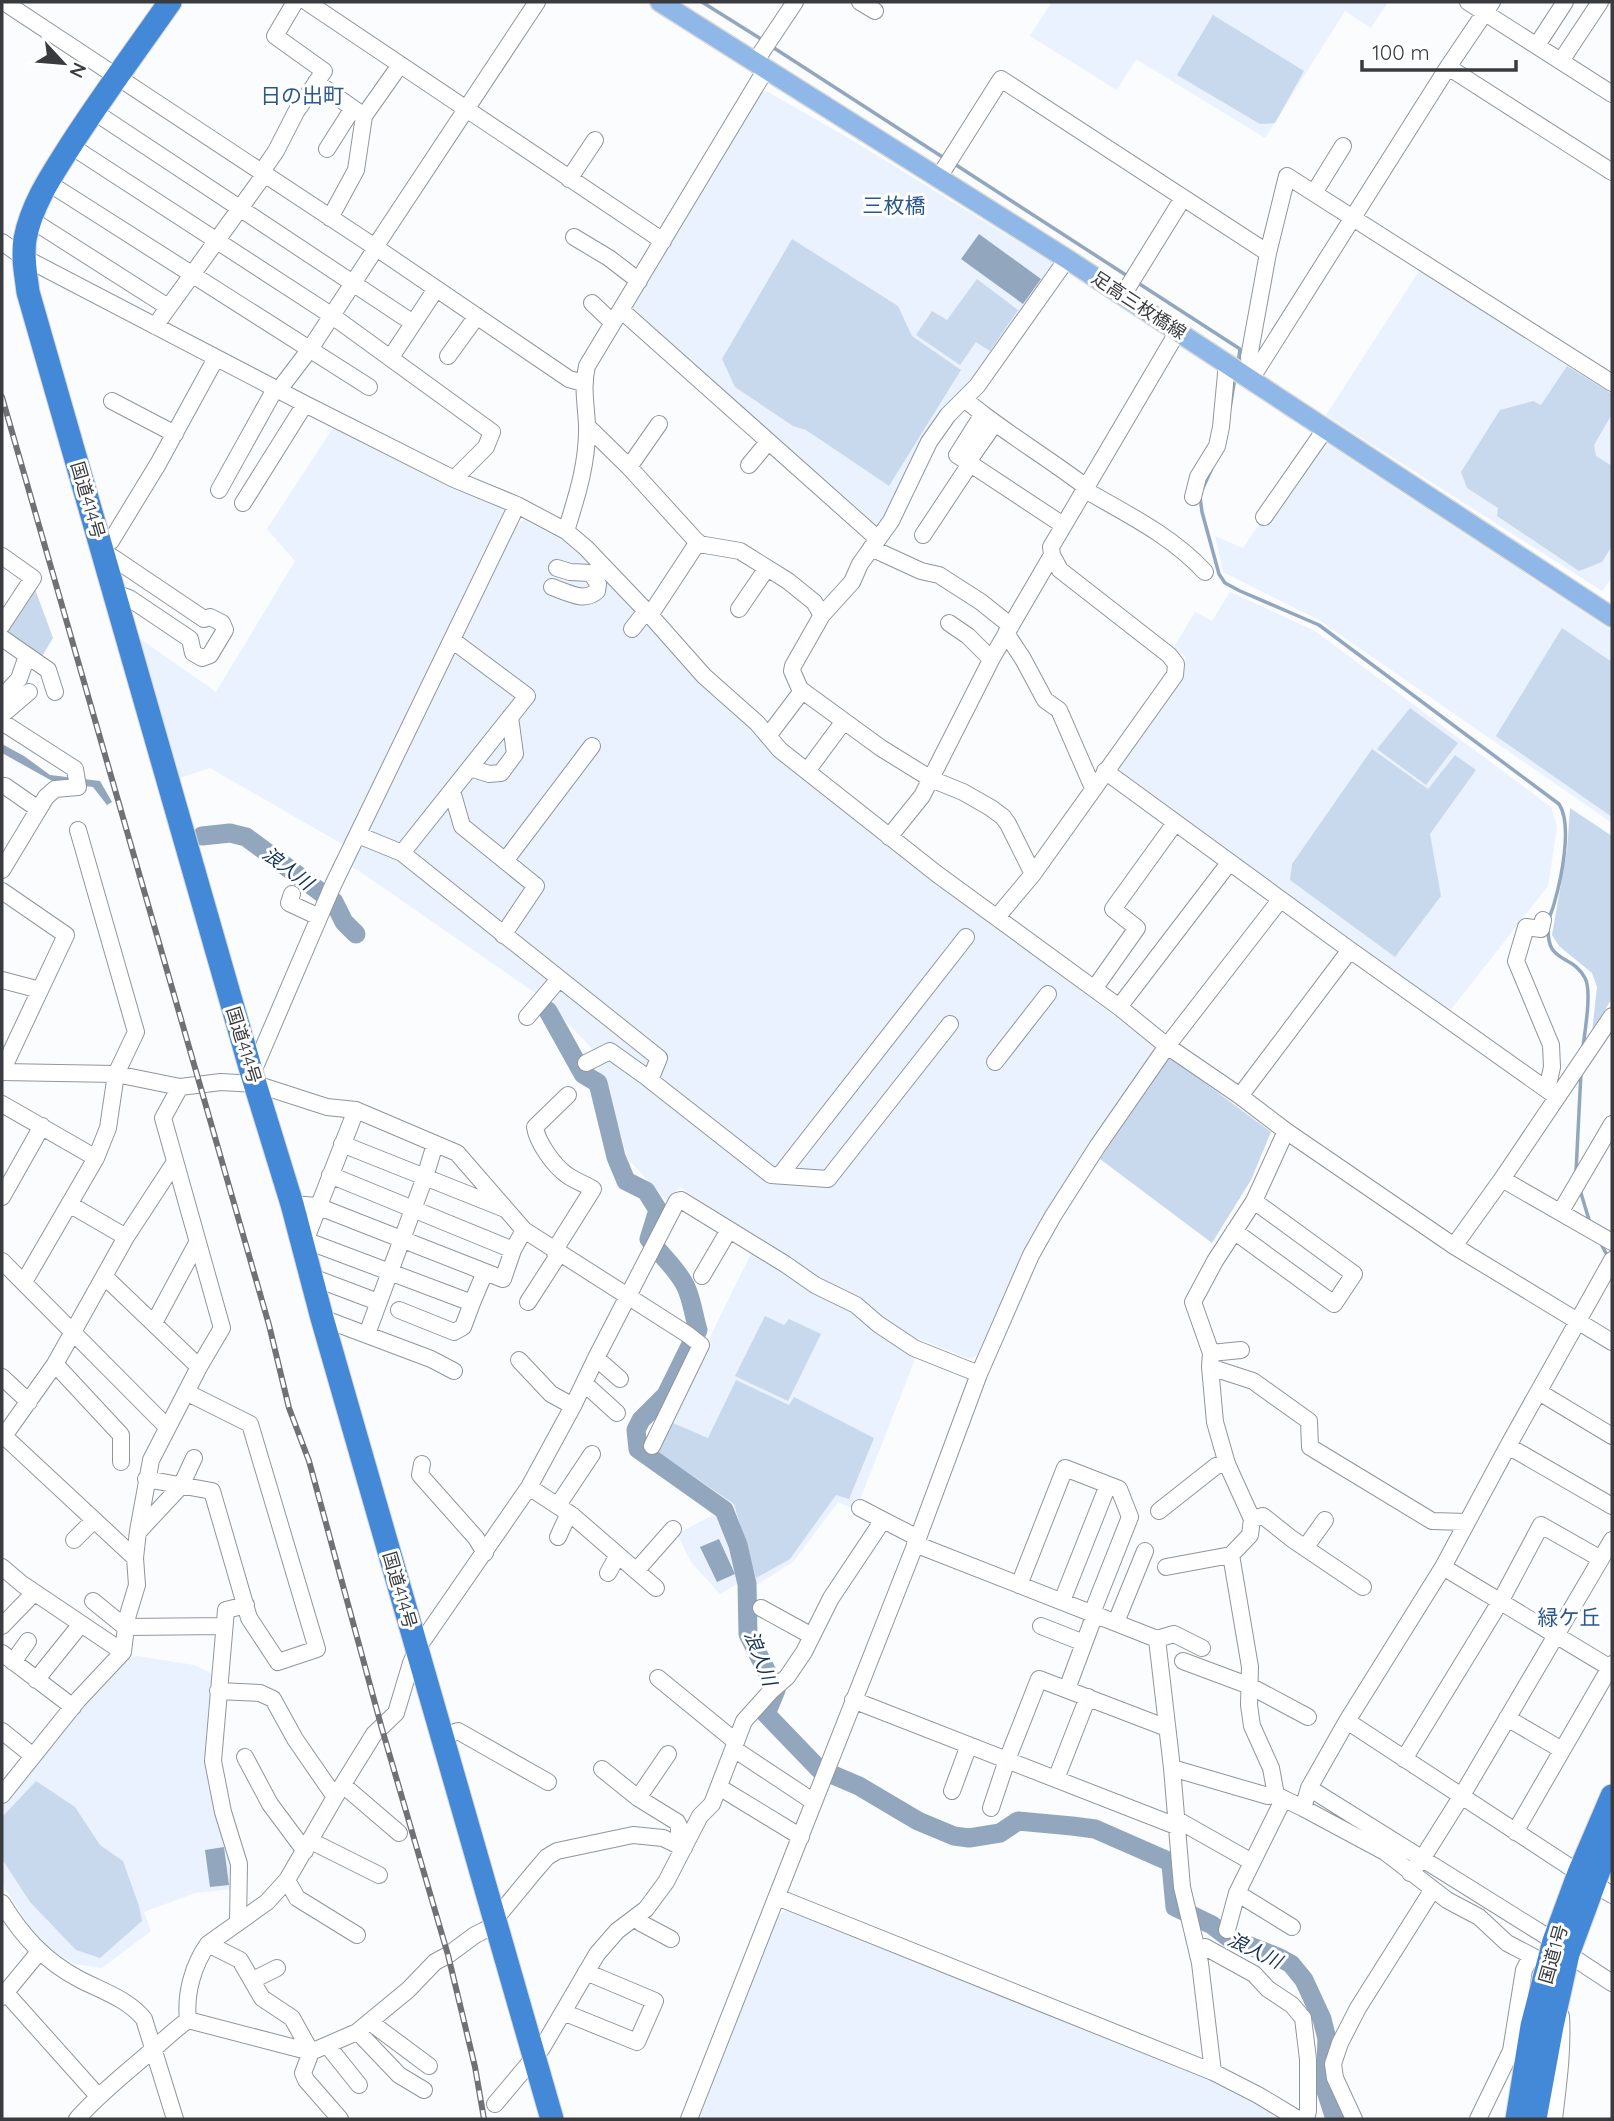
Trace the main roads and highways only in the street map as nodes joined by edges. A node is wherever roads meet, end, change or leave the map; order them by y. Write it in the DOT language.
graph roads {
  1 [pos="170,2"];
  2 [pos="660,2"];
  3 [pos="1612,617"];
  4 [pos="1612,1796"];
  5 [pos="1612,1835"];
  6 [pos="1595,1884"];
  7 [pos="1552,1960"];
  8 [pos="552,2119"];
  9 [pos="1517,2119"];
  10 [pos="1535,2119"];
  1 -- 8 [label="highway, 国道414号"];
  2 -- 3 [label="main road, 足高三枚橋線"];
  4 -- 6 [label="highway, 国道1号"];
  5 -- 6 [label="highway, 国道1号"];
  6 -- 7 [label="highway, 国道1号"];
  7 -- 9 [label="highway, 国道1号"];
  7 -- 10 [label="highway, 国道1号"];
}
